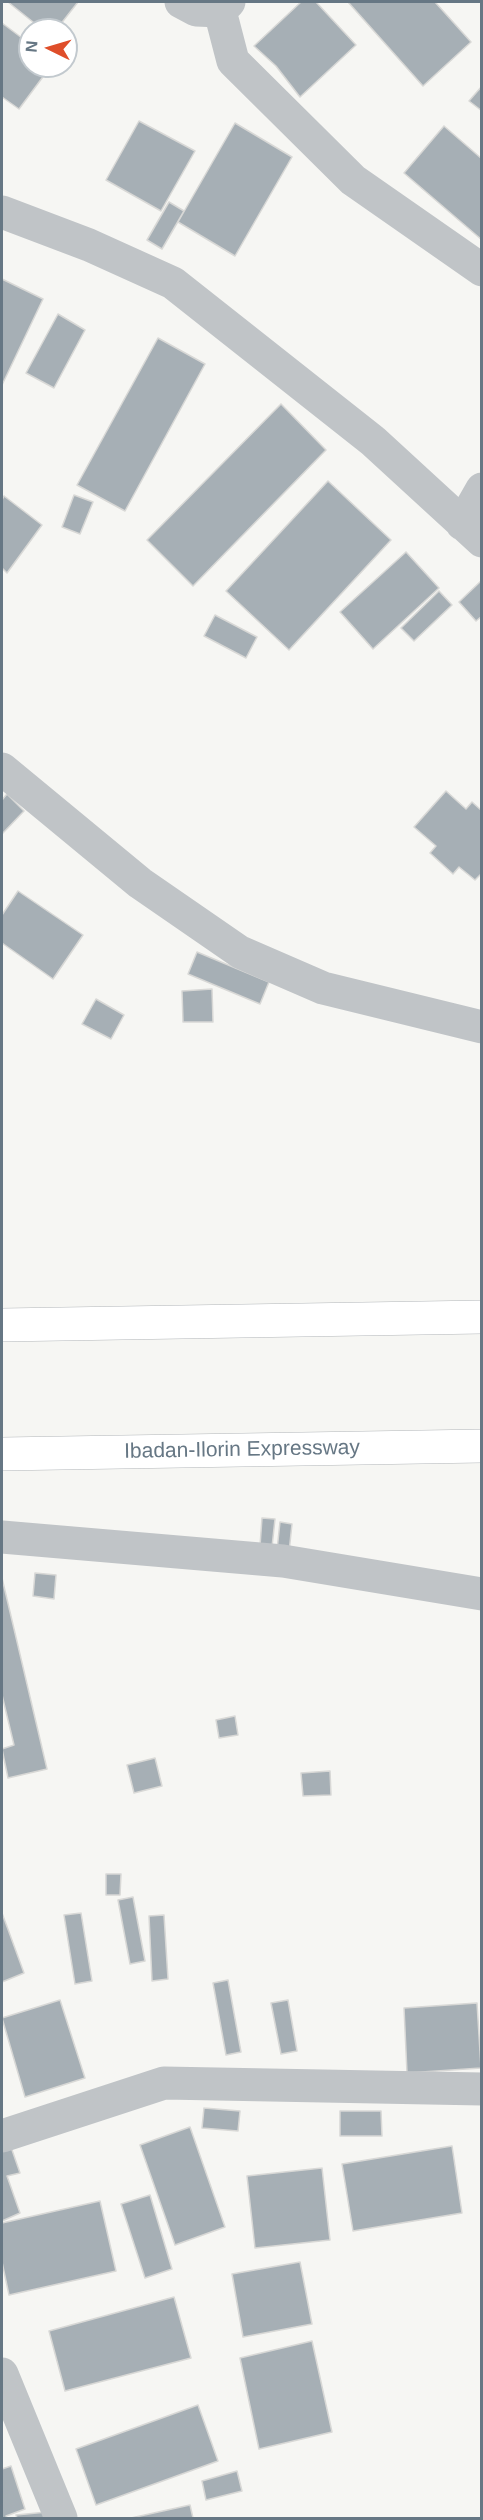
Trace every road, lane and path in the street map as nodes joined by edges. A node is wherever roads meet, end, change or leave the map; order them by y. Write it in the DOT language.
graph roads {
  1 [pos="181,2"];
  2 [pos="225,6"];
  3 [pos="2,212"];
  4 [pos="482,270"];
  5 [pos="482,489"];
  6 [pos="472,533"];
  7 [pos="2,769"];
  8 [pos="482,1028"];
  9 [pos="482,1317"];
  10 [pos="2,1325"];
  11 [pos="482,1446"];
  12 [pos="2,1454"];
  13 [pos="2,1537"];
  14 [pos="482,1594"];
  15 [pos="482,2089"];
  16 [pos="2,2136"];
  17 [pos="2,2374"];
  18 [pos="61,2518"];
  1 -- 2 [label="street"];
  2 -- 4 [label="street"];
  3 -- 6 [label="street"];
  5 -- 6 [label="street"];
  7 -- 8 [label="street"];
  9 -- 10 [label="highway"];
  11 -- 12 [label="highway, Ibadan-Ilorin Expressway"];
  13 -- 14 [label="street"];
  15 -- 16 [label="street"];
  17 -- 18 [label="street"];
}
